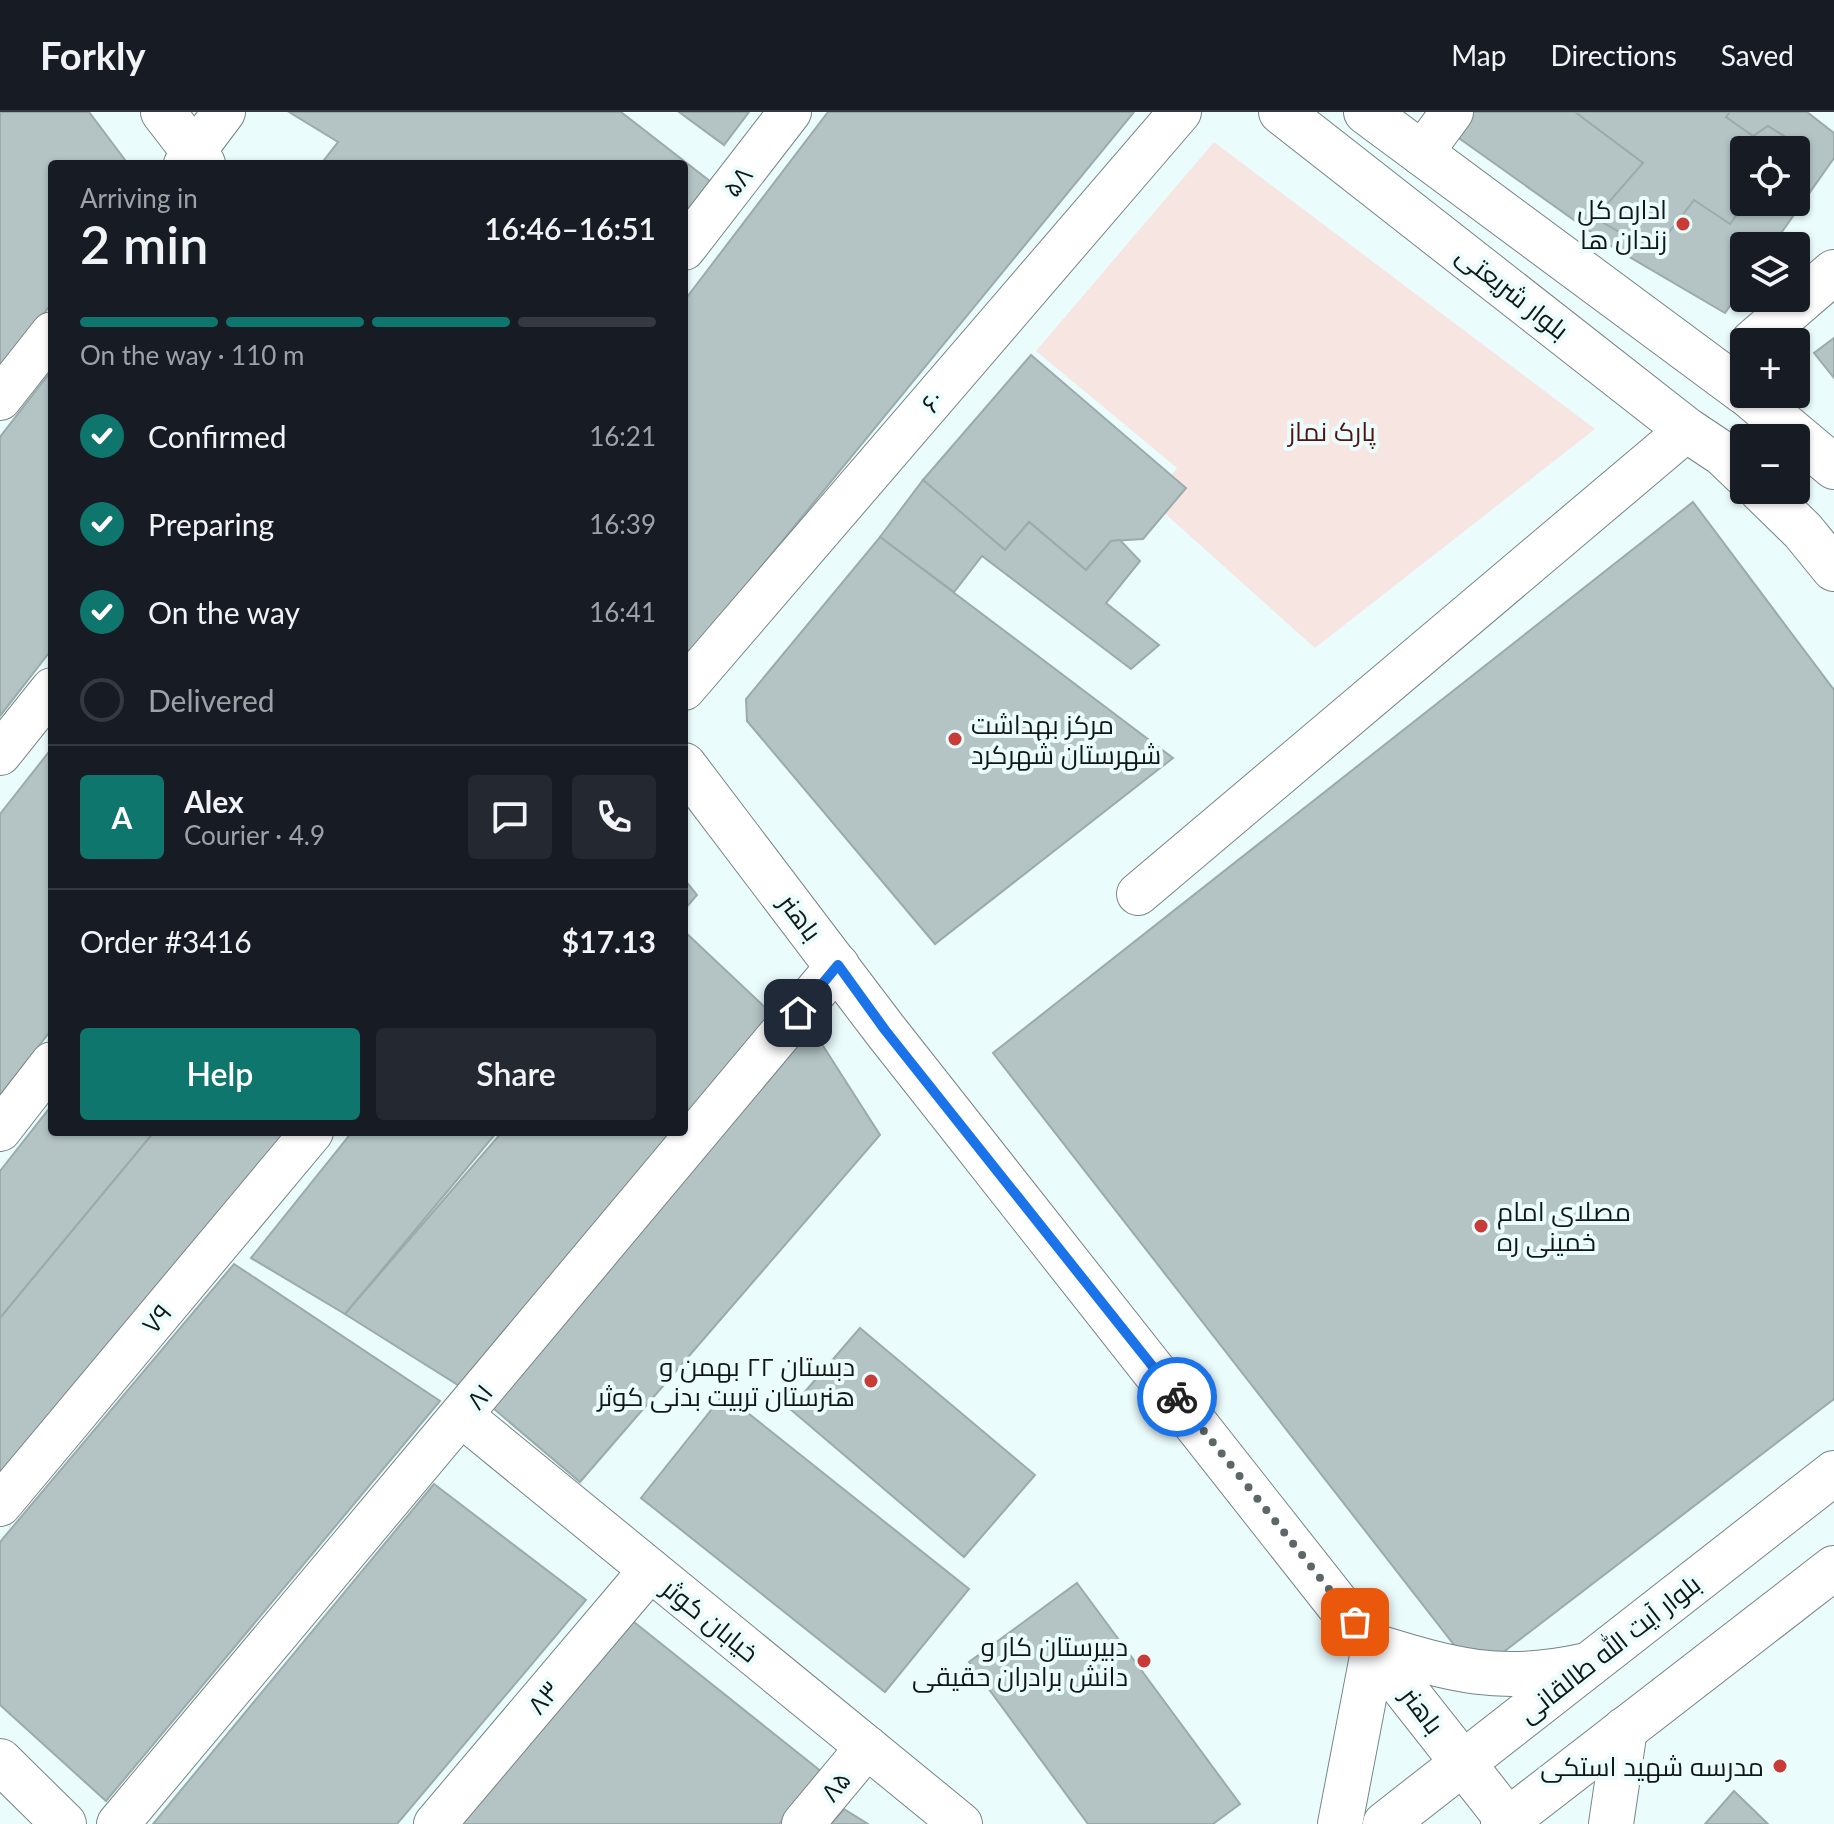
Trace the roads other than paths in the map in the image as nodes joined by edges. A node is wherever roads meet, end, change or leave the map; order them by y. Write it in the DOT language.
graph roads {
  1 [pos="163,112"];
  2 [pos="224,112"];
  3 [pos="790,112"];
  4 [pos="1180,112"];
  5 [pos="1281,112"];
  6 [pos="1366,112"];
  7 [pos="1452,112"];
  8 [pos="1421,154"];
  9 [pos="194,160"];
  10 [pos="688,244"];
  11 [pos="1834,272"];
  12 [pos="1769,328"];
  13 [pos="48,338"];
  14 [pos="1730,371"];
  15 [pos="1730,385"];
  16 [pos="0,399"];
  17 [pos="1771,408"];
  18 [pos="1687,430"];
  19 [pos="1730,461"];
  20 [pos="1834,467"];
  21 [pos="1775,504"];
  22 [pos="1834,569"];
  23 [pos="688,684"];
  24 [pos="48,694"];
  25 [pos="0,754"];
  26 [pos="688,770"];
  27 [pos="1138,894"];
  28 [pos="838,965"];
  29 [pos="48,1068"];
  30 [pos="0,1130"];
  31 [pos="309,1136"];
  32 [pos="462,1416"];
  33 [pos="1834,1473"];
  34 [pos="0,1505"];
  35 [pos="1834,1568"];
  36 [pos="650,1570"];
  37 [pos="1374,1646"];
  38 [pos="1587,1665"];
  39 [pos="1625,1729"];
  40 [pos="867,1747"];
  41 [pos="0,1761"];
  42 [pos="1462,1761"];
  43 [pos="0,1791"];
  44 [pos="1508,1823"];
  45 [pos="27,1824"];
  46 [pos="64,1824"];
  47 [pos="118,1824"];
  48 [pos="435,1824"];
  49 [pos="803,1824"];
  50 [pos="961,1824"];
  51 [pos="1340,1824"];
  52 [pos="1385,1824"];
  53 [pos="1611,1824"];
  1 -- 9 [label="main road"];
  2 -- 9 [label="street"];
  3 -- 10 [label="street, ۵۸"];
  4 -- 23 [label="street, ۶۰"];
  5 -- 18 [label="main road, بلوار شریعتی"];
  6 -- 8 [label="main road"];
  7 -- 8 [label="street"];
  8 -- 14 [label="main road"];
  11 -- 12 [label="main road"];
  13 -- 16 [label="street"];
  15 -- 18 [label="main road"];
  17 -- 20 [label="main road"];
  18 -- 19 [label="main road, بلوار شریعتی"];
  18 -- 27 [label="street"];
  21 -- 22 [label="main road"];
  24 -- 25 [label="street"];
  26 -- 28 [label="main road, باهنر"];
  28 -- 32 [label="street, ۸۱"];
  28 -- 37 [label="main road, باهنر"];
  29 -- 30 [label="street"];
  31 -- 34 [label="street, ۷۹"];
  32 -- 36 [label="street, خیابان کوثر"];
  32 -- 47 [label="street, ۸۱"];
  33 -- 38 [label="main road, بلوار آیت الله طالقانی"];
  35 -- 39 [label="main road"];
  36 -- 40 [label="street, خیابان کوثر"];
  36 -- 48 [label="street, ۸۳"];
  37 -- 38 [label="main road"];
  37 -- 42 [label="main road, باهنر"];
  37 -- 51 [label="main road"];
  38 -- 42 [label="main road, بلوار آیت الله طالقانی"];
  39 -- 44 [label="main road"];
  39 -- 53 [label="main road"];
  40 -- 49 [label="street, ۸۵"];
  40 -- 50 [label="street, خیابان کوثر"];
  41 -- 46 [label="main road"];
  42 -- 44 [label="main road, باهنر"];
  42 -- 52 [label="main road, بلوار آیت الله طالقانی"];
  43 -- 45 [label="main road"];
}
